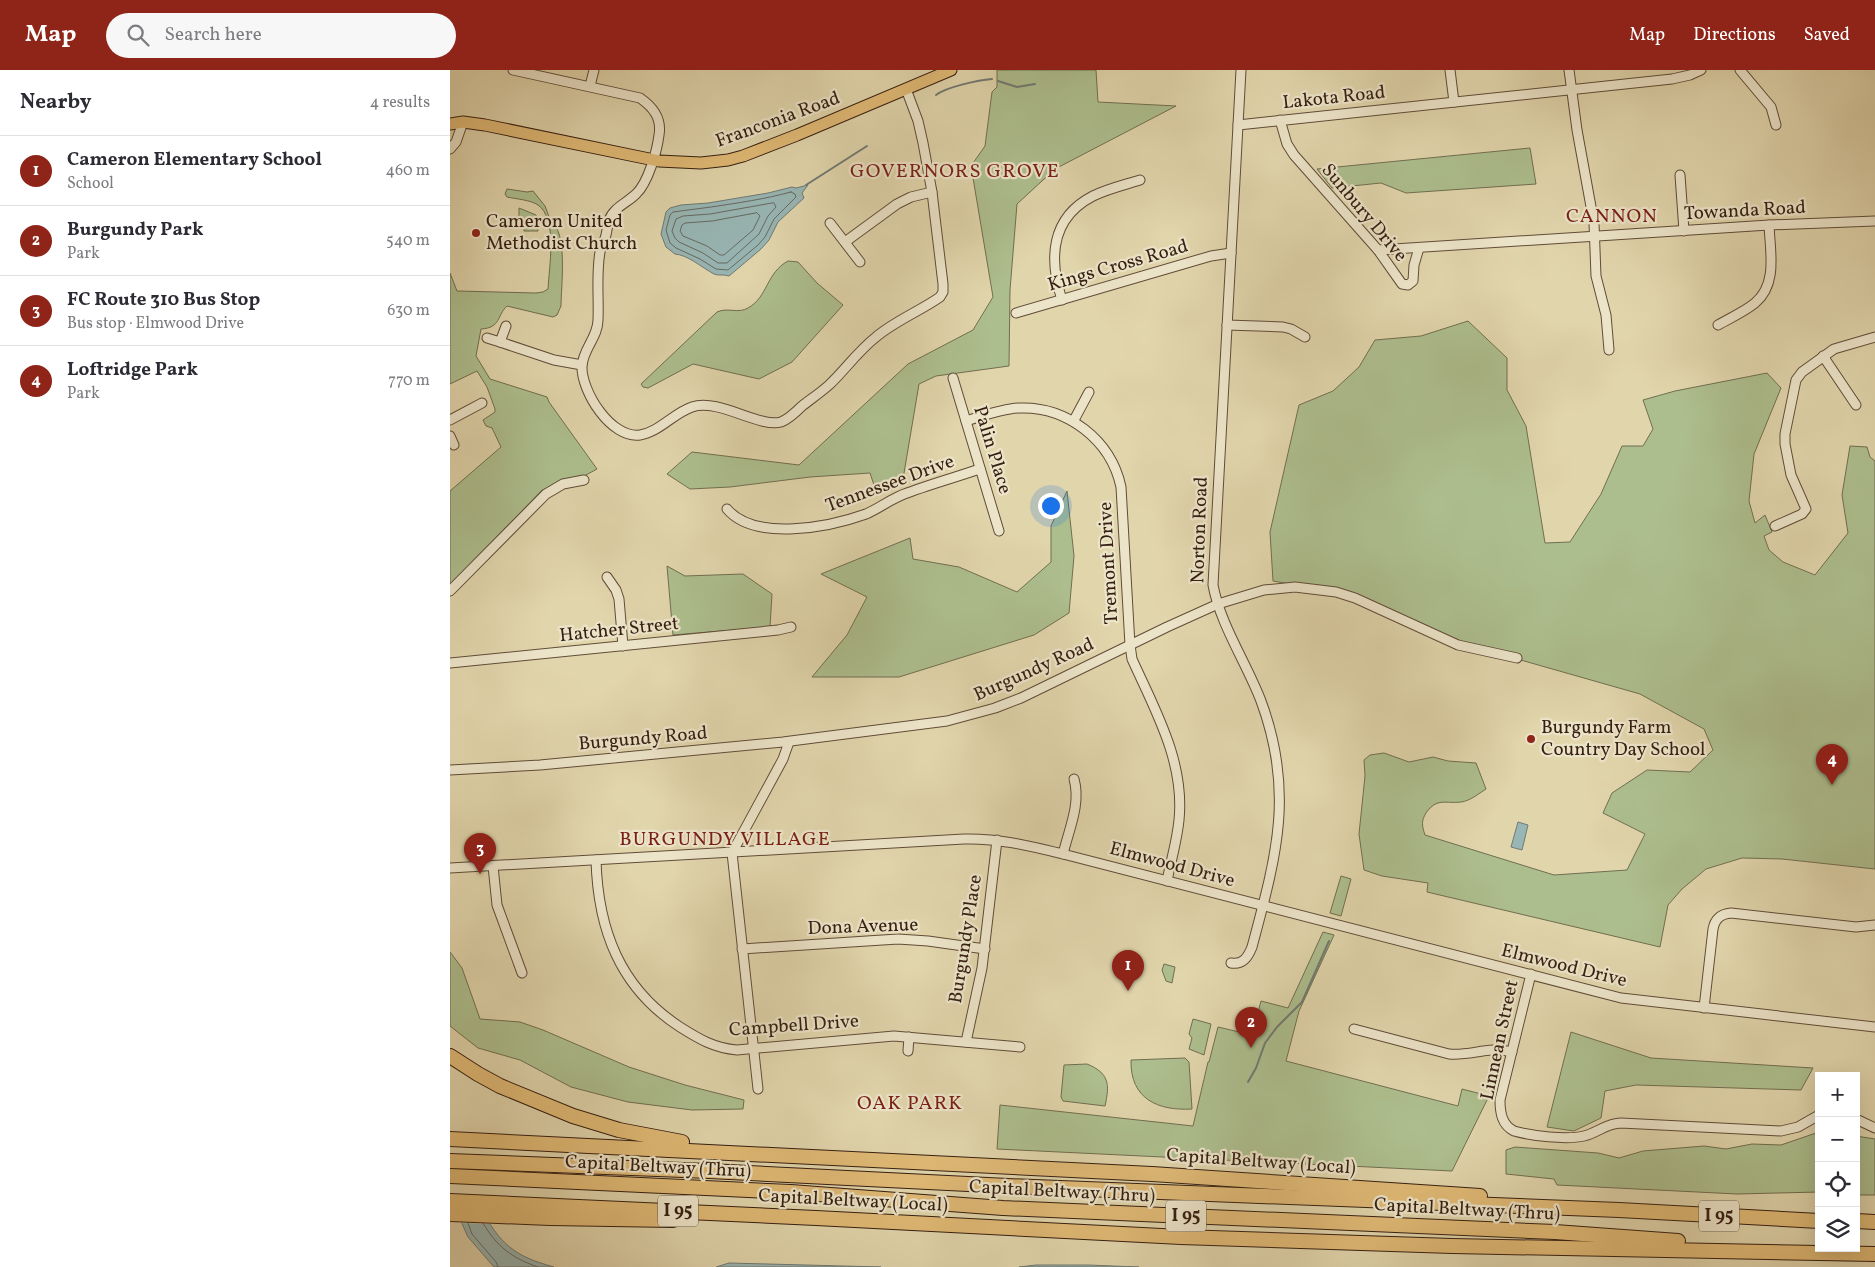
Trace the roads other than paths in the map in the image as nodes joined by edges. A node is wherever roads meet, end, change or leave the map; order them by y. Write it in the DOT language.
graph roads {
  1 [pos="513,70"];
  2 [pos="594,70"];
  3 [pos="951,70"];
  4 [pos="1241,70"];
  5 [pos="1450,70"];
  6 [pos="1569,70"];
  7 [pos="1701,70"];
  8 [pos="1740,70"];
  9 [pos="590,86"];
  10 [pos="906,89"];
  11 [pos="1571,90"];
  12 [pos="1454,102"];
  13 [pos="450,116"];
  14 [pos="1280,120"];
  15 [pos="463,122"];
  16 [pos="450,124"];
  17 [pos="1238,125"];
  18 [pos="1776,125"];
  19 [pos="450,149"];
  20 [pos="652,160"];
  21 [pos="1680,175"];
  22 [pos="1140,180"];
  23 [pos="932,192"];
  24 [pos="1875,221"];
  25 [pos="830,223"];
  26 [pos="1769,225"];
  27 [pos="1684,231"];
  28 [pos="1594,236"];
  29 [pos="845,242"];
  30 [pos="1419,248"];
  31 [pos="1378,250"];
  32 [pos="1231,253"];
  33 [pos="860,262"];
  34 [pos="1062,300"];
  35 [pos="1016,313"];
  36 [pos="1227,325"];
  37 [pos="1718,325"];
  38 [pos="506,326"];
  39 [pos="1305,337"];
  40 [pos="1875,337"];
  41 [pos="487,338"];
  42 [pos="500,342"];
  43 [pos="1608,350"];
  44 [pos="1823,356"];
  45 [pos="582,365"];
  46 [pos="953,378"];
  47 [pos="1089,392"];
  48 [pos="482,403"];
  49 [pos="1856,405"];
  50 [pos="450,420"];
  51 [pos="1074,420"];
  52 [pos="966,421"];
  53 [pos="980,469"];
  54 [pos="584,480"];
  55 [pos="727,509"];
  56 [pos="1775,526"];
  57 [pos="999,531"];
  58 [pos="607,576"];
  59 [pos="450,591"];
  60 [pos="1218,604"];
  61 [pos="791,627"];
  62 [pos="1130,645"];
  63 [pos="623,646"];
  64 [pos="1517,658"];
  65 [pos="450,663"];
  66 [pos="789,742"];
  67 [pos="450,770"];
  68 [pos="1074,779"];
  69 [pos="997,840"];
  70 [pos="732,853"];
  71 [pos="1063,854"];
  72 [pos="596,860"];
  73 [pos="493,866"];
  74 [pos="450,868"];
  75 [pos="1166,881"];
  76 [pos="1263,906"];
  77 [pos="1875,925"];
  78 [pos="742,948"];
  79 [pos="985,949"];
  80 [pos="1231,963"];
  81 [pos="522,973"];
  82 [pos="1531,974"];
  83 [pos="1704,1008"];
  84 [pos="1875,1027"];
  85 [pos="1354,1029"];
  86 [pos="910,1037"];
  87 [pos="966,1042"];
  88 [pos="450,1046"];
  89 [pos="1020,1047"];
  90 [pos="753,1048"];
  91 [pos="908,1051"];
  92 [pos="1512,1052"];
  93 [pos="450,1056"];
  94 [pos="758,1089"];
  95 [pos="528,1097"];
  96 [pos="1816,1117"];
  97 [pos="1860,1121"];
  98 [pos="1875,1128"];
  99 [pos="450,1139"];
  100 [pos="749,1153"];
  101 [pos="450,1161"];
  102 [pos="450,1176"];
  103 [pos="450,1201"];
  104 [pos="1619,1210"];
  105 [pos="450,1214"];
  106 [pos="816,1218"];
  107 [pos="1815,1221"];
  108 [pos="1860,1222"];
  109 [pos="1875,1222"];
  110 [pos="1853,1254"];
  111 [pos="1875,1254"];
  1 -- 9 [label="street"];
  2 -- 9 [label="street"];
  3 -- 10 [label="main road, Franconia Road"];
  4 -- 17 [label="street, Norton Road"];
  5 -- 12 [label="street"];
  6 -- 11 [label="street"];
  7 -- 11 [label="street, Lakota Road"];
  8 -- 18 [label="street"];
  9 -- 20 [label="street"];
  10 -- 20 [label="main road, Franconia Road"];
  10 -- 23 [label="street"];
  11 -- 12 [label="street, Lakota Road"];
  11 -- 28 [label="street"];
  12 -- 14 [label="street, Lakota Road"];
  13 -- 15 [label="main road, Franconia Road"];
  14 -- 17 [label="street, Lakota Road"];
  14 -- 31 [label="street, Sunbury Drive"];
  15 -- 16 [label="main road, Franconia Road"];
  15 -- 19 [label="street"];
  15 -- 20 [label="main road, Franconia Road"];
  17 -- 32 [label="street, Norton Road"];
  20 -- 45 [label="street"];
  21 -- 27 [label="street"];
  22 -- 34 [label="street"];
  23 -- 29 [label="street"];
  23 -- 45 [label="street"];
  24 -- 26 [label="street, Towanda Road"];
  25 -- 29 [label="street"];
  26 -- 27 [label="street, Towanda Road"];
  26 -- 37 [label="street"];
  27 -- 28 [label="street, Towanda Road"];
  28 -- 30 [label="street, Towanda Road"];
  28 -- 43 [label="street"];
  29 -- 33 [label="street"];
  30 -- 31 [label="street, Towanda Road"];
  30 -- 31 [label="street, Sunbury Drive"];
  32 -- 34 [label="street, Kings Cross Road"];
  32 -- 36 [label="street, Norton Road"];
  34 -- 35 [label="street, Kings Cross Road"];
  36 -- 39 [label="street"];
  36 -- 60 [label="street, Norton Road"];
  38 -- 42 [label="street"];
  40 -- 44 [label="street"];
  41 -- 42 [label="street"];
  42 -- 45 [label="street"];
  44 -- 49 [label="street"];
  44 -- 56 [label="street"];
  46 -- 52 [label="street, Palin Place"];
  47 -- 51 [label="street"];
  48 -- 50 [label="street"];
  51 -- 52 [label="street, Tremont Drive"];
  51 -- 62 [label="street, Tremont Drive"];
  52 -- 53 [label="street, Palin Place"];
  53 -- 55 [label="street, Tennessee Drive"];
  53 -- 57 [label="street, Palin Place"];
  54 -- 59 [label="street"];
  58 -- 63 [label="street"];
  60 -- 62 [label="street, Burgundy Road"];
  60 -- 64 [label="street, Burgundy Road"];
  60 -- 76 [label="street, Norton Road"];
  61 -- 63 [label="street, Hatcher Street"];
  62 -- 66 [label="street, Burgundy Road"];
  62 -- 75 [label="street, Tremont Drive"];
  63 -- 65 [label="street, Hatcher Street"];
  66 -- 67 [label="street, Burgundy Road"];
  66 -- 70 [label="street"];
  68 -- 71 [label="street"];
  69 -- 70 [label="street, Elmwood Drive"];
  69 -- 71 [label="street, Elmwood Drive"];
  69 -- 79 [label="street, Burgundy Place"];
  70 -- 72 [label="street, Elmwood Drive"];
  70 -- 78 [label="street"];
  71 -- 75 [label="street, Elmwood Drive"];
  72 -- 73 [label="street, Elmwood Drive"];
  72 -- 90 [label="street, Campbell Drive"];
  73 -- 74 [label="street, Elmwood Drive"];
  73 -- 81 [label="street"];
  75 -- 76 [label="street, Elmwood Drive"];
  76 -- 80 [label="street, Norton Road"];
  76 -- 82 [label="street, Elmwood Drive"];
  77 -- 83 [label="street"];
  78 -- 79 [label="street, Dona Avenue"];
  78 -- 90 [label="street"];
  79 -- 87 [label="street, Burgundy Place"];
  82 -- 83 [label="street, Elmwood Drive"];
  82 -- 92 [label="street, Linnean Street"];
  83 -- 84 [label="street, Elmwood Drive"];
  85 -- 92 [label="street"];
  86 -- 87 [label="street, Campbell Drive"];
  86 -- 90 [label="street, Campbell Drive"];
  86 -- 91 [label="street"];
  87 -- 89 [label="street, Campbell Drive"];
  88 -- 95 [label="highway"];
  90 -- 94 [label="street"];
  92 -- 96 [label="street, Linnean Street"];
  93 -- 95 [label="highway"];
  95 -- 100 [label="highway"];
  97 -- 98 [label="street"];
  99 -- 100 [label="highway, Capital Beltway (Local) / I 95"];
  100 -- 104 [label="highway, Capital Beltway (Local) / I 95"];
  101 -- 104 [label="highway, Capital Beltway (Thru) / I 95"];
  102 -- 110 [label="highway, Capital Beltway (Thru) / I 95"];
  103 -- 106 [label="highway, Capital Beltway (Local) / I 95"];
  104 -- 107 [label="highway, I 95"];
  105 -- 106 [label="highway"];
  106 -- 110 [label="highway, Capital Beltway (Local) / I 95"];
  108 -- 109 [label="highway"];
  110 -- 111 [label="highway, I 95"];
}
